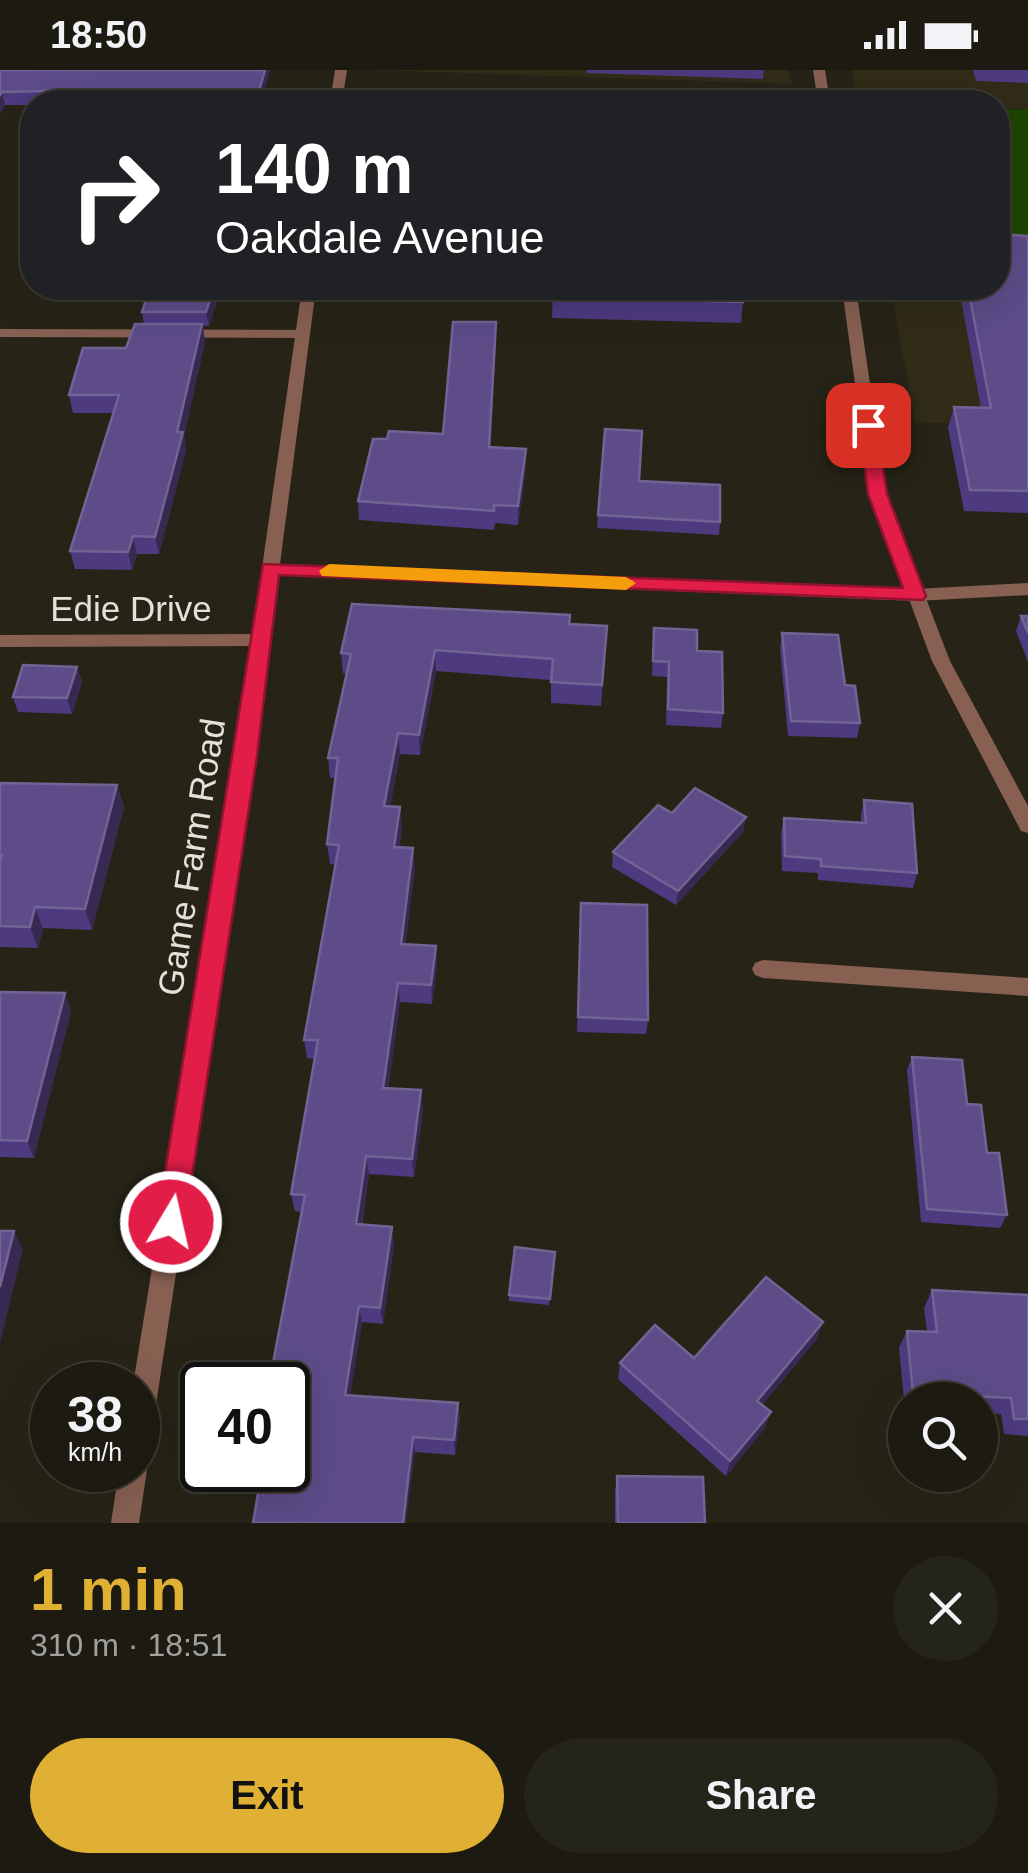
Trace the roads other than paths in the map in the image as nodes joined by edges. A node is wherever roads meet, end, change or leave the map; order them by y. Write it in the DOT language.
graph roads {
  1 [pos="307,300"];
  2 [pos="851,300"];
  3 [pos="0,333"];
  4 [pos="302,334"];
  5 [pos="270,568"];
  6 [pos="1028,589"];
  7 [pos="916,596"];
  8 [pos="262,640"];
  9 [pos="0,641"];
  10 [pos="1028,825"];
  11 [pos="763,969"];
  12 [pos="1028,987"];
  13 [pos="150,1362"];
  14 [pos="130,1492"];
  15 [pos="126,1523"];
  1 -- 4 [label="street, Game Farm Road"];
  2 -- 7 [label="street"];
  3 -- 4 [label="street"];
  4 -- 5 [label="street, Game Farm Road"];
  5 -- 7 [label="street"];
  5 -- 8 [label="street, Game Farm Road"];
  6 -- 7 [label="street"];
  7 -- 10 [label="street"];
  8 -- 9 [label="street, Edie Drive"];
  8 -- 13 [label="street, Game Farm Road"];
  11 -- 12 [label="street"];
  14 -- 15 [label="street"];
}
